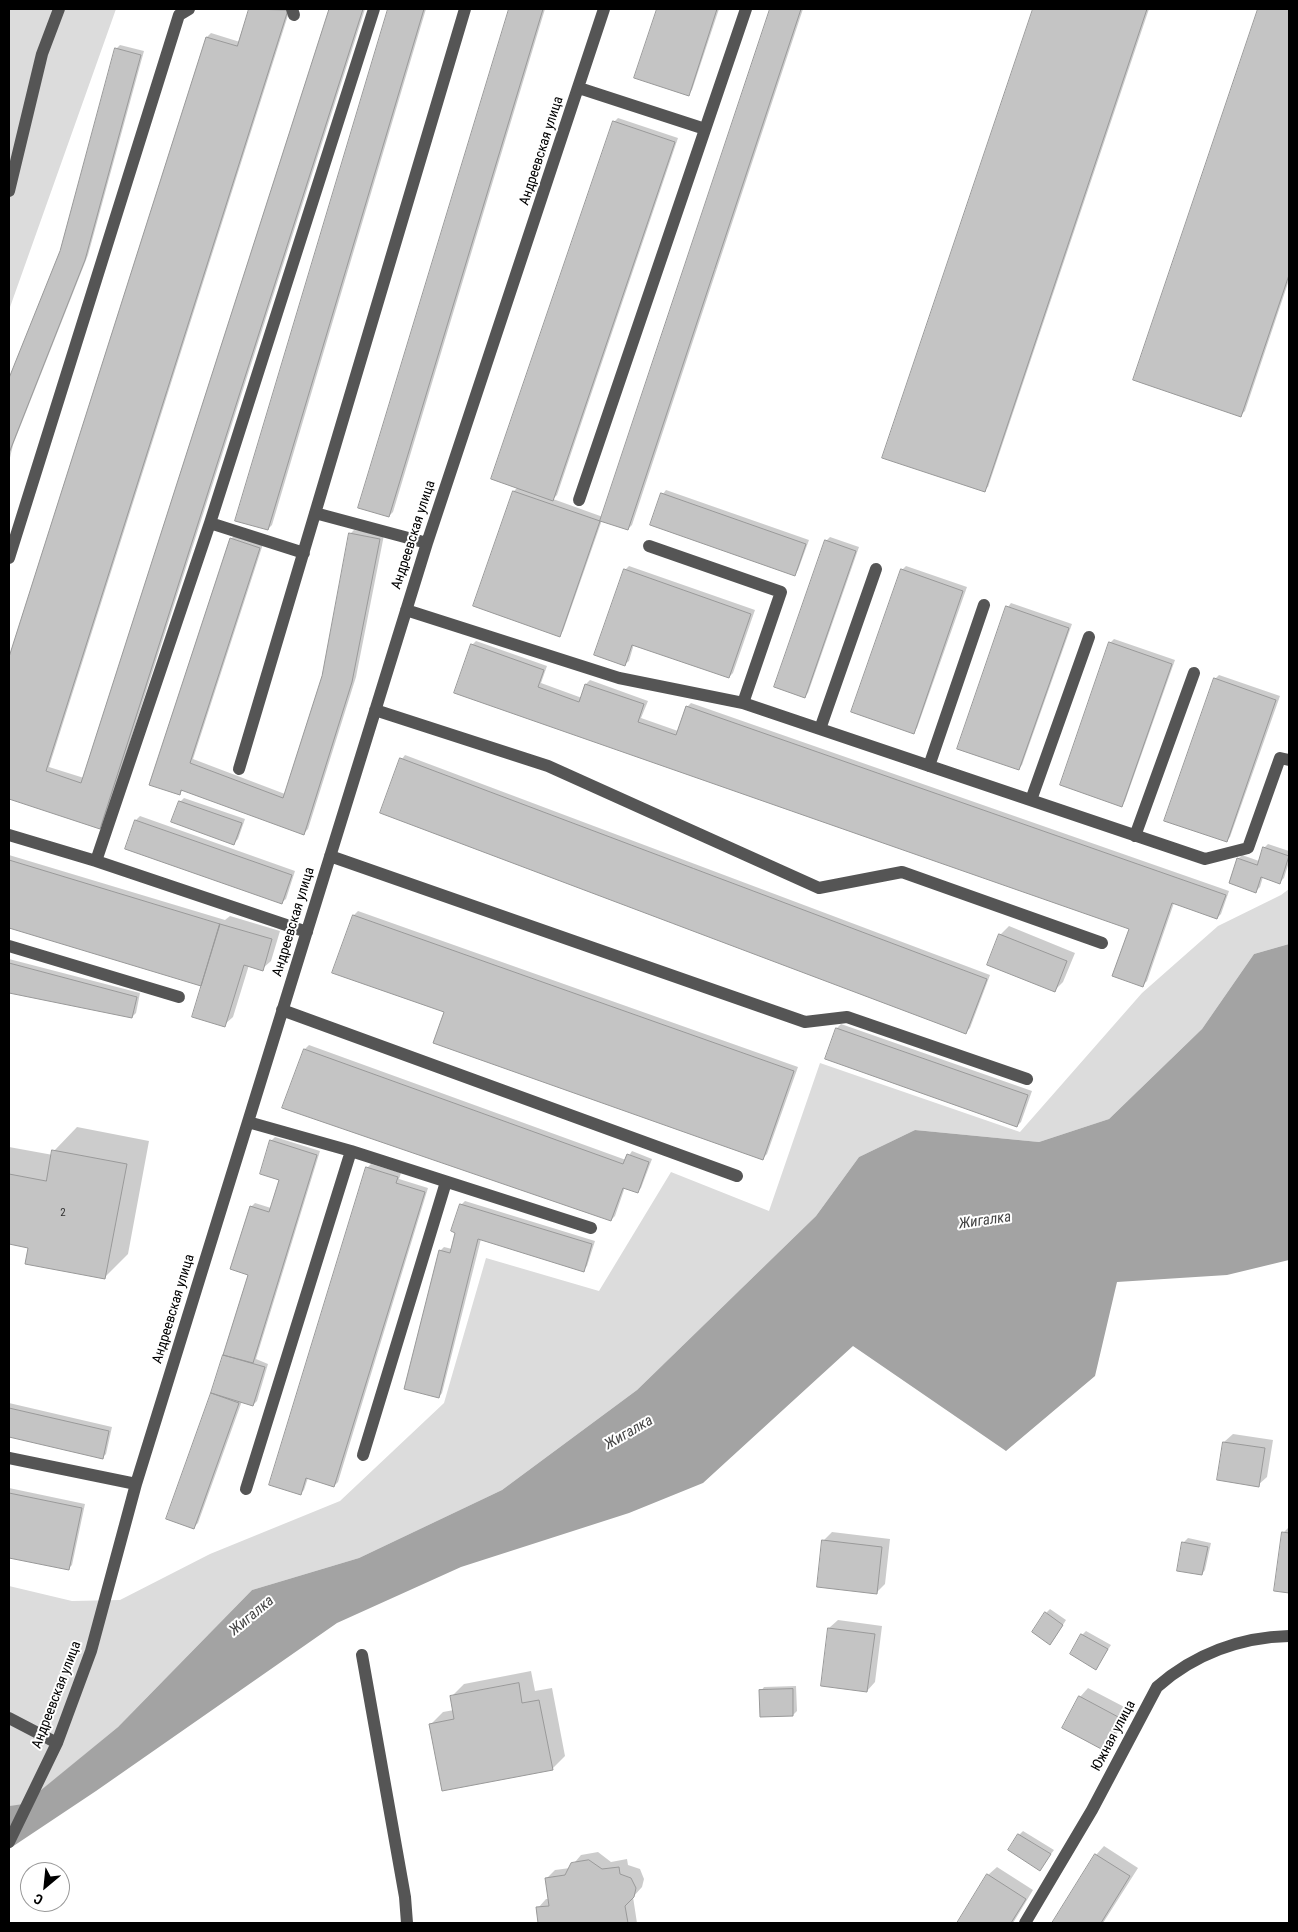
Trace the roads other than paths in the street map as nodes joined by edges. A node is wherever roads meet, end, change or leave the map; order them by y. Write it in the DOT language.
graph roads {
  1 [pos="59,9"];
  2 [pos="190,9"];
  3 [pos="374,9"];
  4 [pos="465,9"];
  5 [pos="604,9"];
  6 [pos="746,9"];
  7 [pos="579,88"];
  8 [pos="706,129"];
  9 [pos="9,191"];
  10 [pos="579,500"];
  11 [pos="315,513"];
  12 [pos="210,524"];
  13 [pos="426,543"];
  14 [pos="649,546"];
  15 [pos="304,553"];
  16 [pos="9,558"];
  17 [pos="876,569"];
  18 [pos="984,606"];
  19 [pos="406,610"];
  20 [pos="1089,637"];
  21 [pos="1194,673"];
  22 [pos="743,704"];
  23 [pos="375,710"];
  24 [pos="820,729"];
  25 [pos="1289,760"];
  26 [pos="929,766"];
  27 [pos="240,769"];
  28 [pos="1030,800"];
  29 [pos="9,835"];
  30 [pos="1135,836"];
  31 [pos="330,856"];
  32 [pos="96,861"];
  33 [pos="307,932"];
  34 [pos="1102,943"];
  35 [pos="9,946"];
  36 [pos="179,997"];
  37 [pos="282,1010"];
  38 [pos="1027,1079"];
  39 [pos="248,1122"];
  40 [pos="351,1152"];
  41 [pos="737,1176"];
  42 [pos="446,1182"];
  43 [pos="591,1228"];
  44 [pos="363,1455"];
  45 [pos="9,1458"];
  46 [pos="136,1484"];
  47 [pos="246,1490"];
  48 [pos="1289,1636"];
  49 [pos="362,1655"];
  50 [pos="9,1718"];
  51 [pos="57,1743"];
  52 [pos="9,1842"];
  53 [pos="407,1923"];
  54 [pos="1025,1923"];
  1 -- 9 [label="street"];
  2 -- 16 [label="street"];
  3 -- 12 [label="street"];
  4 -- 11 [label="street"];
  5 -- 7 [label="street, Андреевская улица"];
  6 -- 8 [label="street"];
  7 -- 8 [label="street"];
  7 -- 13 [label="street, Андреевская улица"];
  8 -- 10 [label="street"];
  11 -- 13 [label="street"];
  11 -- 15 [label="street"];
  12 -- 15 [label="street"];
  12 -- 32 [label="street"];
  13 -- 19 [label="street, Андреевская улица"];
  14 -- 22 [label="street"];
  15 -- 27 [label="street"];
  17 -- 24 [label="street"];
  18 -- 26 [label="street"];
  19 -- 22 [label="street"];
  19 -- 23 [label="street, Андреевская улица"];
  20 -- 28 [label="street"];
  21 -- 30 [label="street"];
  22 -- 24 [label="street"];
  23 -- 31 [label="street, Андреевская улица"];
  23 -- 34 [label="street"];
  24 -- 26 [label="street"];
  25 -- 30 [label="street"];
  26 -- 28 [label="street"];
  28 -- 30 [label="street"];
  29 -- 32 [label="street"];
  31 -- 33 [label="street, Андреевская улица"];
  31 -- 38 [label="street"];
  32 -- 33 [label="street"];
  33 -- 37 [label="street, Андреевская улица"];
  35 -- 36 [label="street"];
  37 -- 39 [label="street, Андреевская улица"];
  37 -- 41 [label="street"];
  39 -- 40 [label="street"];
  39 -- 46 [label="street, Андреевская улица"];
  40 -- 42 [label="street"];
  40 -- 47 [label="street"];
  42 -- 43 [label="street"];
  42 -- 44 [label="street"];
  45 -- 46 [label="street"];
  46 -- 51 [label="street, Андреевская улица"];
  48 -- 54 [label="street, Южная улица"];
  49 -- 53 [label="street"];
  50 -- 51 [label="street"];
  51 -- 52 [label="street, Андреевская улица"];
}
